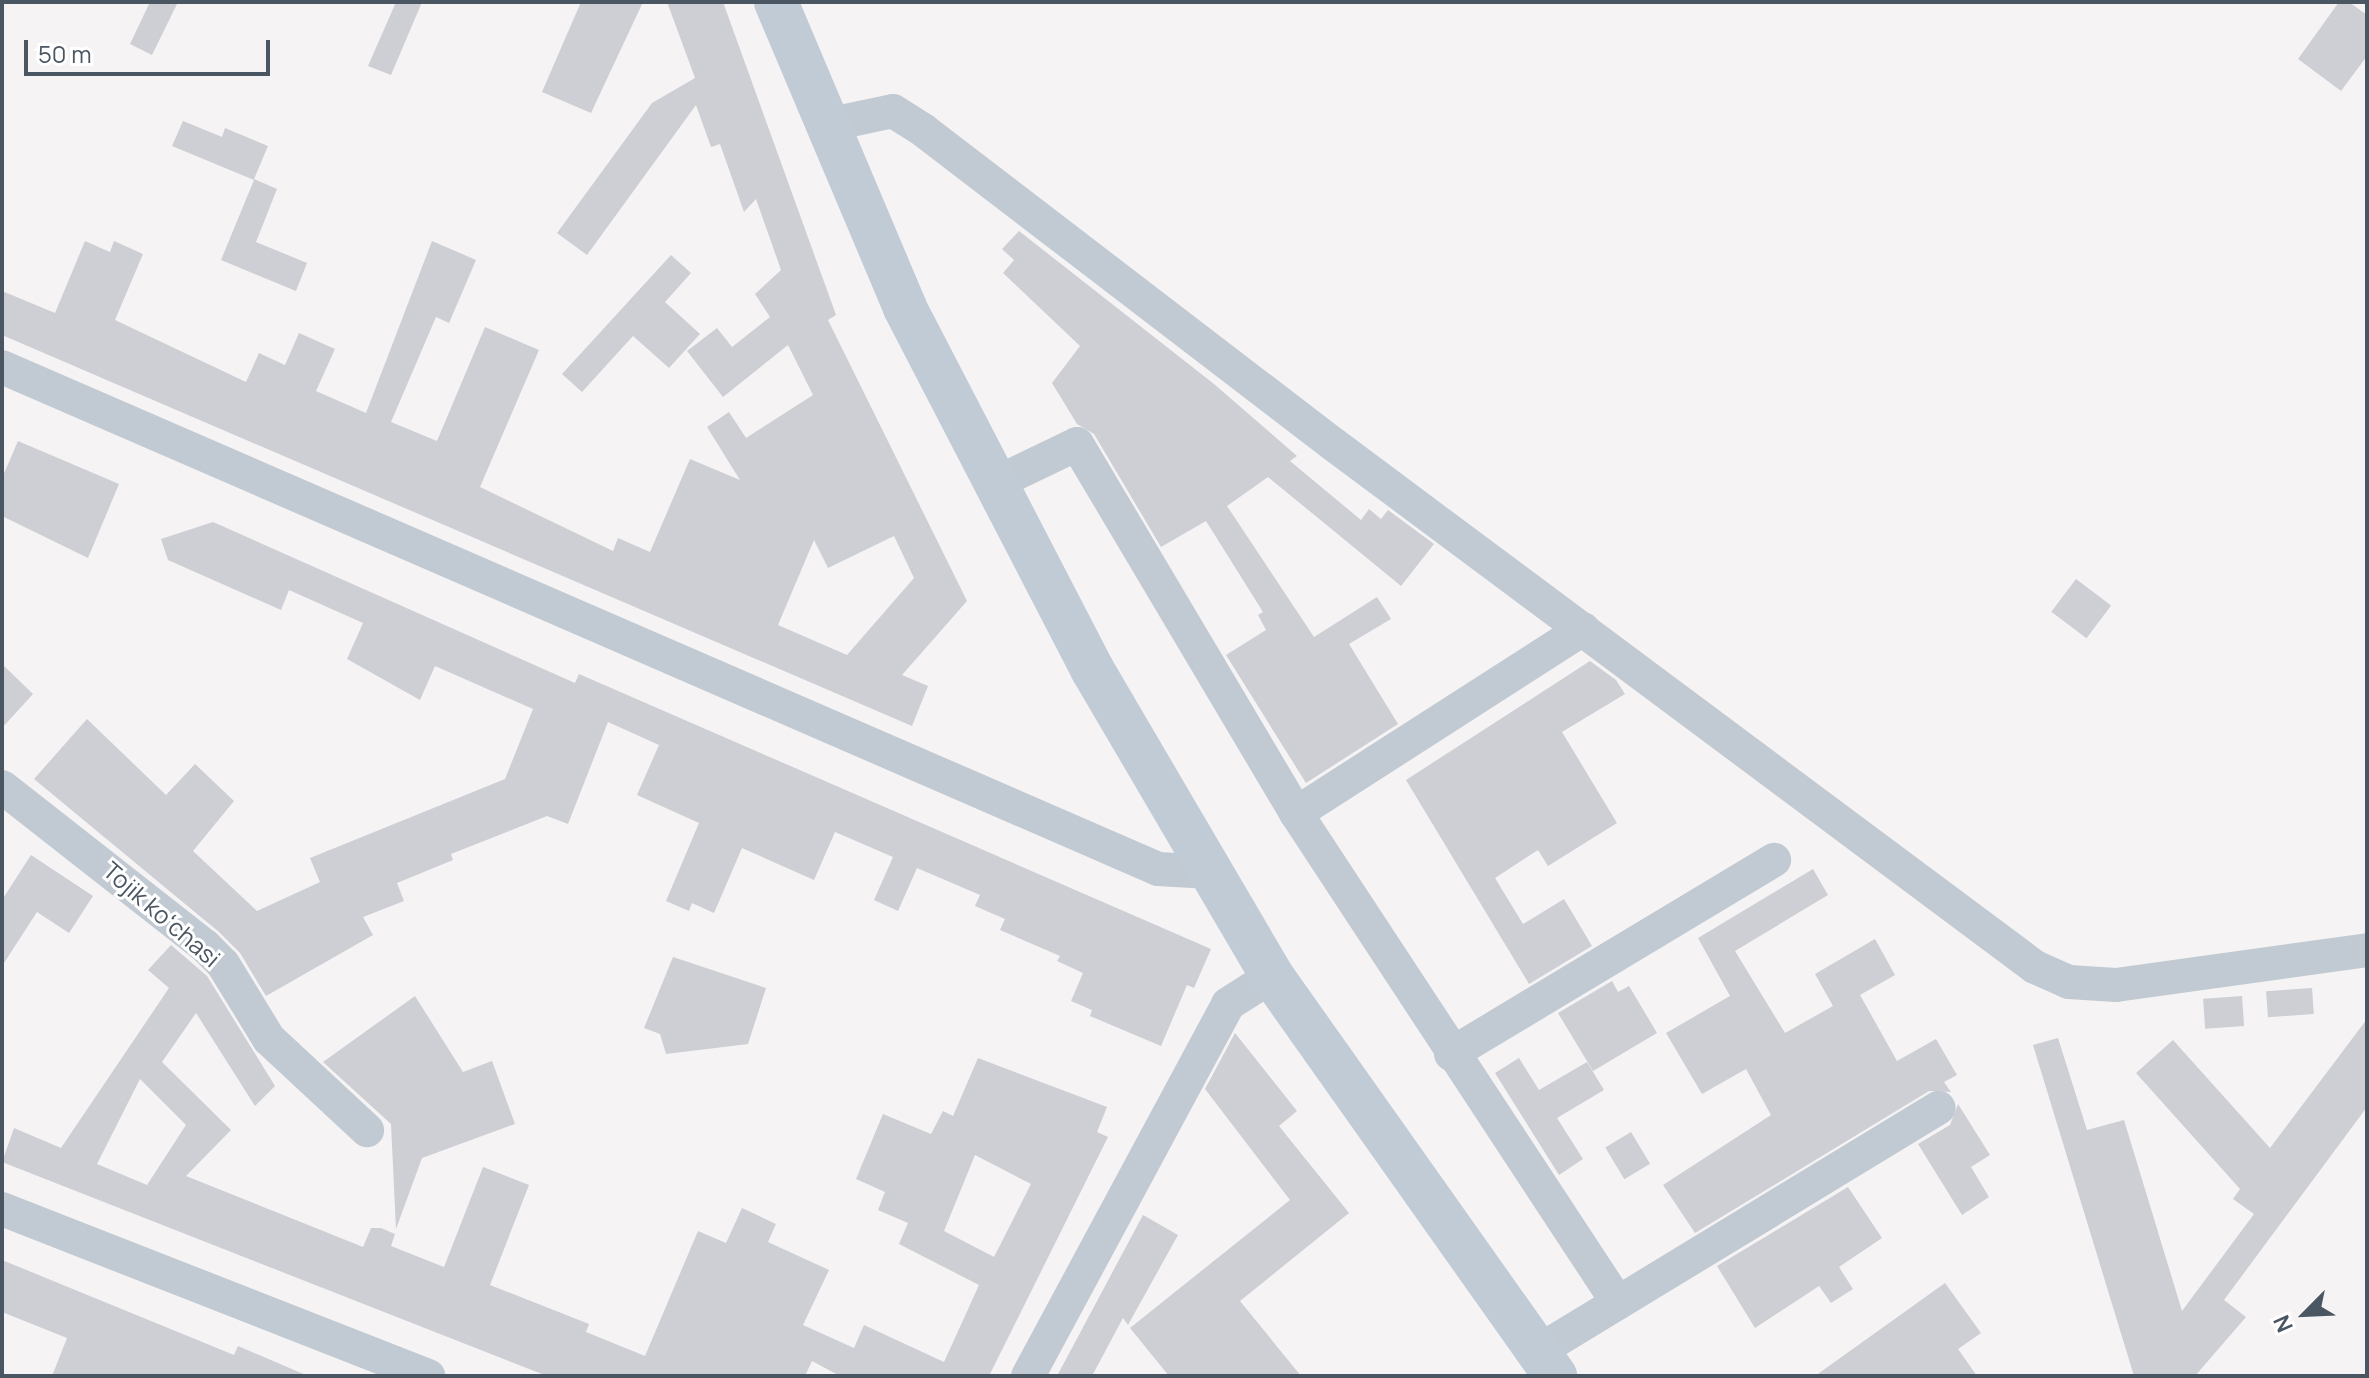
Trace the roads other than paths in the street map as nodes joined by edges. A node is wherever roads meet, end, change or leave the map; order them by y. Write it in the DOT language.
graph roads {
  1 [pos="776,2"];
  2 [pos="827,125"];
  3 [pos="2,367"];
  4 [pos="994,484"];
  5 [pos="1583,629"];
  6 [pos="2,787"];
  7 [pos="1296,813"];
  8 [pos="1774,860"];
  9 [pos="1210,872"];
  10 [pos="2367,950"];
  11 [pos="1272,976"];
  12 [pos="1451,1054"];
  13 [pos="1939,1108"];
  14 [pos="367,1130"];
  15 [pos="2,1209"];
  16 [pos="1618,1303"];
  17 [pos="1546,1364"];
  18 [pos="428,1376"];
  19 [pos="1028,1376"];
  1 -- 2 [label="street"];
  2 -- 4 [label="street"];
  2 -- 5 [label="street"];
  3 -- 9 [label="street"];
  4 -- 7 [label="street"];
  4 -- 9 [label="street"];
  5 -- 7 [label="street"];
  5 -- 10 [label="street"];
  6 -- 14 [label="street, Tojik koʻchasi"];
  7 -- 12 [label="street"];
  8 -- 12 [label="street"];
  9 -- 11 [label="street"];
  11 -- 17 [label="street"];
  11 -- 19 [label="street"];
  12 -- 16 [label="street"];
  13 -- 16 [label="street"];
  15 -- 18 [label="street"];
  16 -- 17 [label="street"];
}
